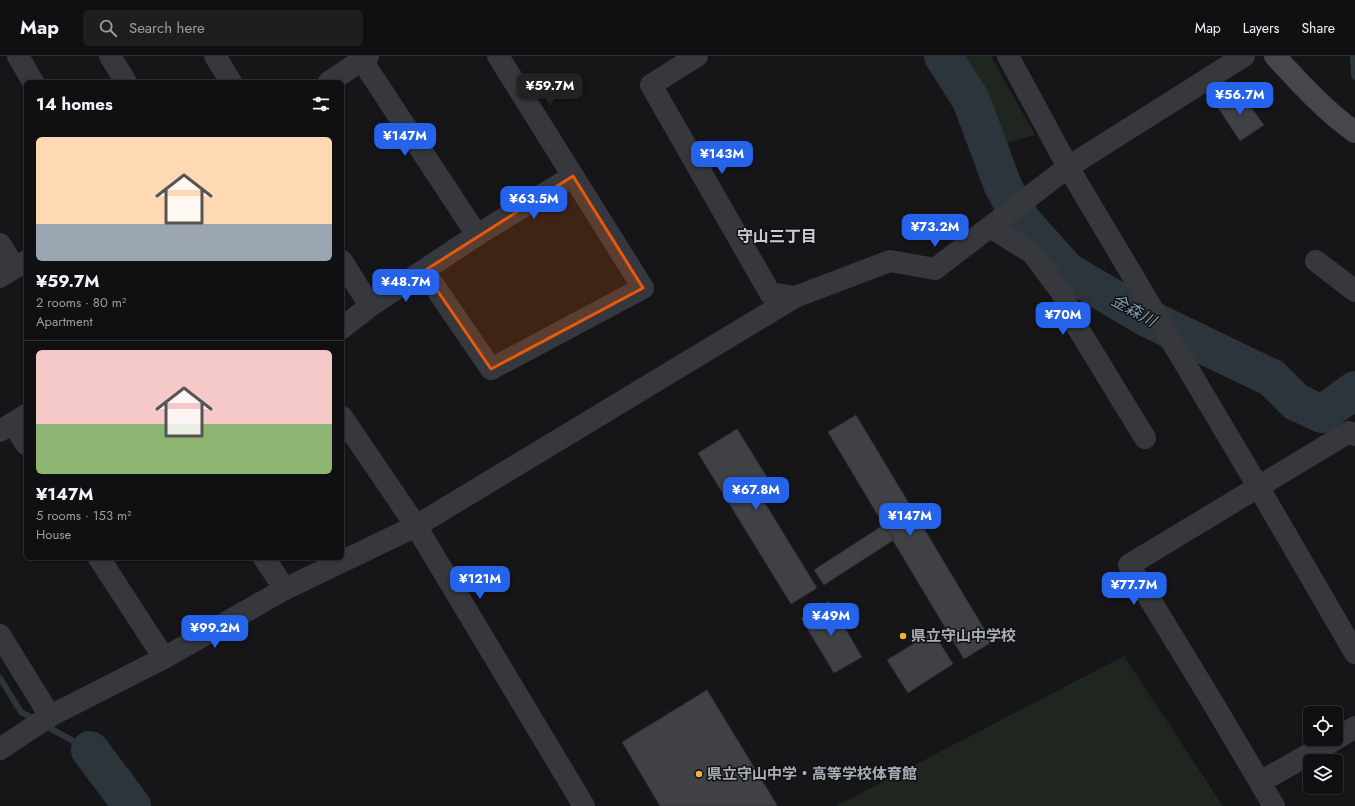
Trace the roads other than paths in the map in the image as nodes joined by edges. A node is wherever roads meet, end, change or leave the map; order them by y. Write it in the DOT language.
graph roads {
  1 [pos="18,56"];
  2 [pos="110,56"];
  3 [pos="215,56"];
  4 [pos="498,56"];
  5 [pos="697,56"];
  6 [pos="1008,56"];
  7 [pos="1244,56"];
  8 [pos="1275,56"];
  9 [pos="362,57"];
  10 [pos="33,80"];
  11 [pos="125,80"];
  12 [pos="230,80"];
  13 [pos="332,80"];
  14 [pos="1355,132"];
  15 [pos="1068,167"];
  16 [pos="573,176"];
  17 [pos="990,227"];
  18 [pos="477,236"];
  19 [pos="0,244"];
  20 [pos="1316,261"];
  21 [pos="344,264"];
  22 [pos="14,269"];
  23 [pos="424,271"];
  24 [pos="1355,291"];
  25 [pos="795,296"];
  26 [pos="370,306"];
  27 [pos="344,326"];
  28 [pos="344,420"];
  29 [pos="13,423"];
  30 [pos="1355,436"];
  31 [pos="1145,438"];
  32 [pos="24,441"];
  33 [pos="1259,488"];
  34 [pos="416,526"];
  35 [pos="100,560"];
  36 [pos="265,560"];
  37 [pos="286,589"];
  38 [pos="0,635"];
  39 [pos="1355,653"];
  40 [pos="164,658"];
  41 [pos="50,716"];
  42 [pos="1355,727"];
  43 [pos="1343,735"];
  44 [pos="1324,746"];
  45 [pos="0,749"];
  46 [pos="1260,782"];
  47 [pos="584,806"];
  48 [pos="1274,806"];
  1 -- 10 [label="street"];
  2 -- 11 [label="street"];
  3 -- 12 [label="street"];
  4 -- 16 [label="street"];
  5 -- 25 [label="street"];
  6 -- 15 [label="street"];
  7 -- 15 [label="street"];
  8 -- 14 [label="main road"];
  9 -- 13 [label="street"];
  9 -- 18 [label="street"];
  15 -- 17 [label="street"];
  15 -- 33 [label="street"];
  16 -- 18 [label="street"];
  16 -- 23 [label="street"];
  17 -- 25 [label="street"];
  17 -- 31 [label="street"];
  18 -- 23 [label="street"];
  19 -- 22 [label="street"];
  20 -- 24 [label="street"];
  21 -- 26 [label="street"];
  23 -- 26 [label="street"];
  25 -- 34 [label="street"];
  26 -- 27 [label="street"];
  28 -- 34 [label="street"];
  29 -- 32 [label="street"];
  30 -- 33 [label="street"];
  33 -- 39 [label="street"];
  33 -- 46 [label="street"];
  34 -- 37 [label="street"];
  34 -- 47 [label="street"];
  35 -- 40 [label="street"];
  36 -- 37 [label="street"];
  37 -- 40 [label="street"];
  38 -- 41 [label="street"];
  40 -- 41 [label="street"];
  41 -- 45 [label="street"];
  42 -- 43 [label="street"];
  44 -- 46 [label="street"];
  46 -- 48 [label="street"];
}
